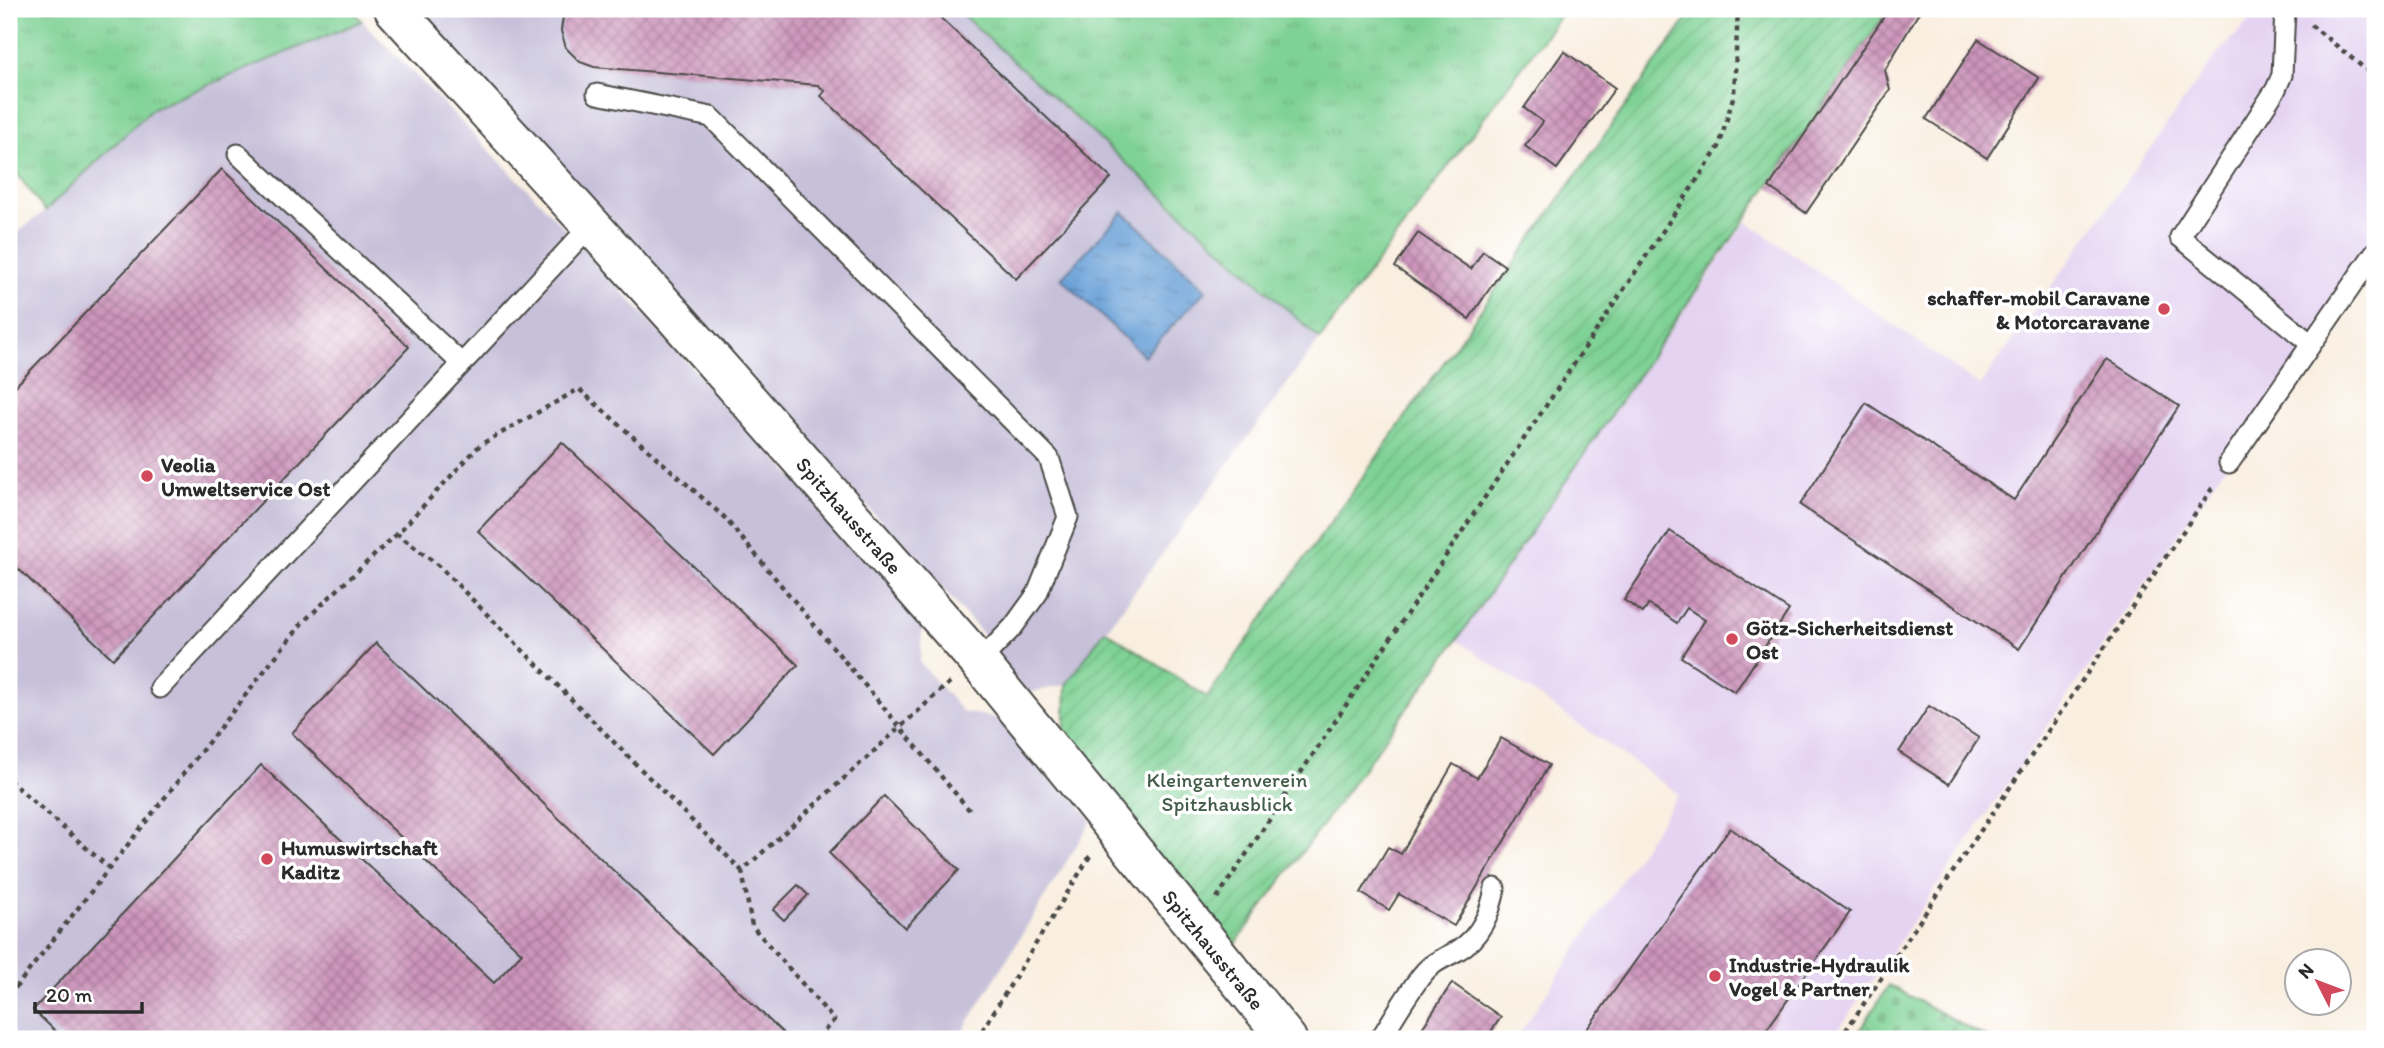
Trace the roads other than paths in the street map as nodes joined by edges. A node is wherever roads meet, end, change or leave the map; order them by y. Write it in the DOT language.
graph roads {
  1 [pos="394,9"];
  2 [pos="2293,13"];
  3 [pos="597,94"];
  4 [pos="238,153"];
  5 [pos="591,225"];
  6 [pos="2375,252"];
  7 [pos="2311,344"];
  8 [pos="462,364"];
  9 [pos="2229,463"];
  10 [pos="979,662"];
  11 [pos="160,688"];
  12 [pos="1495,888"];
  13 [pos="1287,1039"];
  14 [pos="1380,1039"];
  1 -- 5 [label="street, Spitzhausstraße"];
  2 -- 7 [label="lane"];
  3 -- 10 [label="lane"];
  4 -- 8 [label="lane"];
  5 -- 8 [label="lane"];
  5 -- 10 [label="street, Spitzhausstraße"];
  6 -- 7 [label="lane"];
  7 -- 9 [label="lane"];
  8 -- 11 [label="lane"];
  10 -- 13 [label="street, Spitzhausstraße"];
  12 -- 14 [label="lane"];
}
